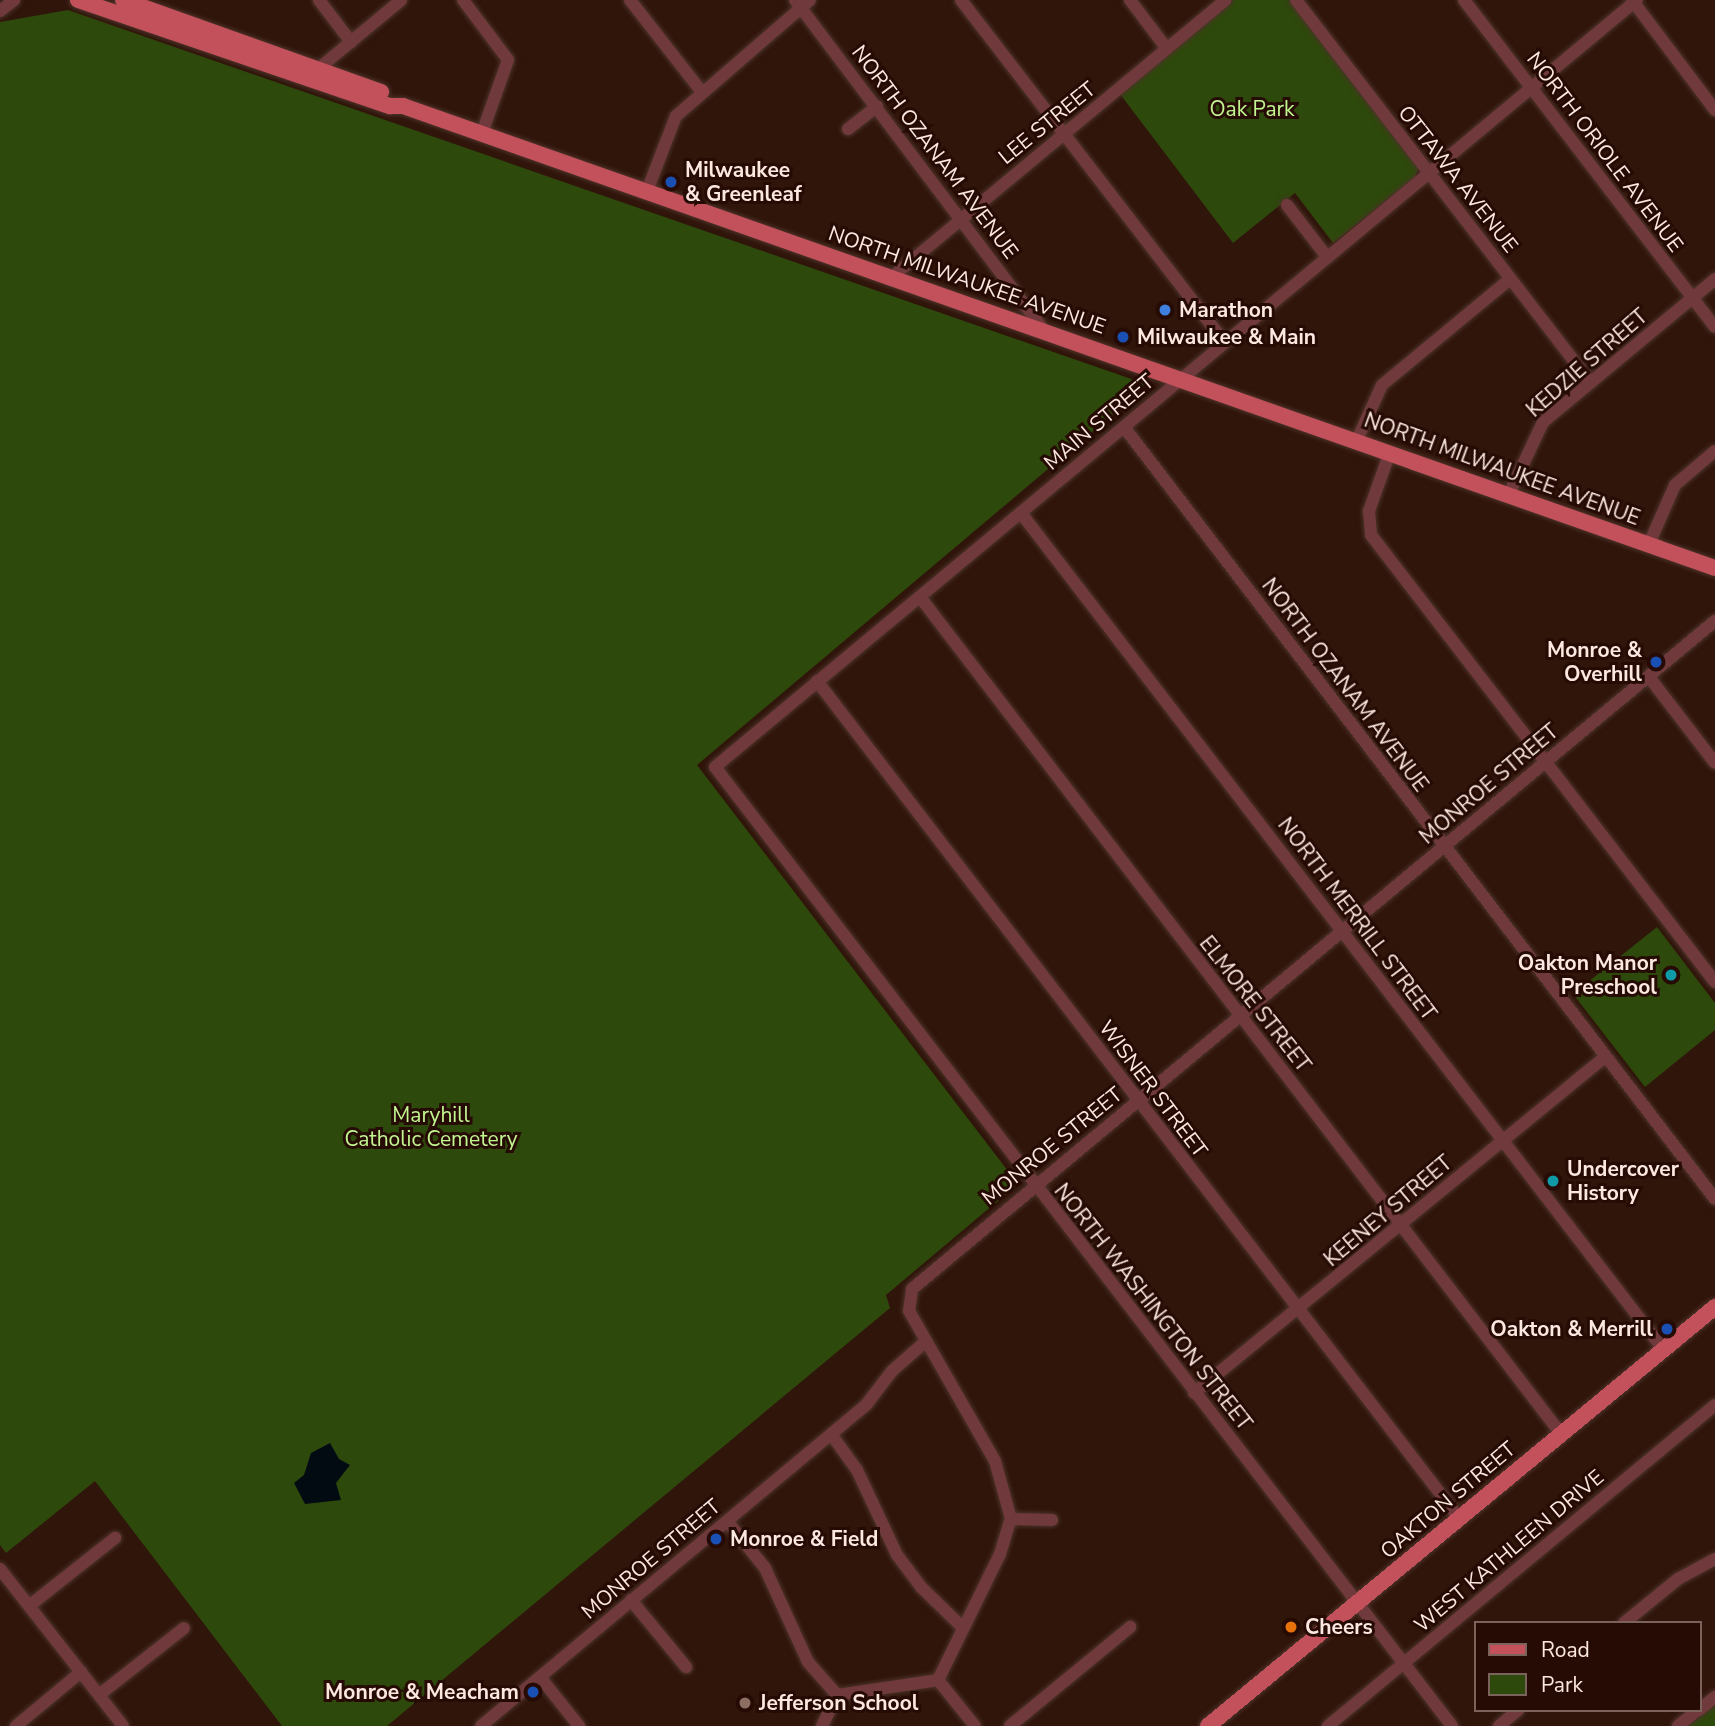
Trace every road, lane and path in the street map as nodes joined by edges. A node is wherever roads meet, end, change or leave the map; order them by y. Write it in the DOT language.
graph roads {
  1 [pos="14,0"];
  2 [pos="78,0"];
  3 [pos="123,0"];
  4 [pos="318,0"];
  5 [pos="401,0"];
  6 [pos="463,0"];
  7 [pos="630,0"];
  8 [pos="961,0"];
  9 [pos="1130,0"];
  10 [pos="1225,0"];
  11 [pos="1296,0"];
  12 [pos="1464,0"];
  13 [pos="1634,1"];
  14 [pos="802,3"];
  15 [pos="0,11"];
  16 [pos="351,42"];
  17 [pos="1167,49"];
  18 [pos="318,69"];
  19 [pos="1531,87"];
  20 [pos="701,91"];
  21 [pos="403,106"];
  22 [pos="877,106"];
  23 [pos="1715,110"];
  24 [pos="848,129"];
  25 [pos="482,133"];
  26 [pos="1064,134"];
  27 [pos="1429,172"];
  28 [pos="648,191"];
  29 [pos="1287,205"];
  30 [pos="962,217"];
  31 [pos="1327,257"];
  32 [pos="893,276"];
  33 [pos="1510,279"];
  34 [pos="1715,279"];
  35 [pos="1692,298"];
  36 [pos="1715,327"];
  37 [pos="1042,328"];
  38 [pos="1224,342"];
  39 [pos="1180,378"];
  40 [pos="1590,382"];
  41 [pos="1124,427"];
  42 [pos="1357,440"];
  43 [pos="1715,451"];
  44 [pos="1390,452"];
  45 [pos="1509,494"];
  46 [pos="1021,513"];
  47 [pos="1649,544"];
  48 [pos="1715,568"];
  49 [pos="920,597"];
  50 [pos="1715,621"];
  51 [pos="1649,677"];
  52 [pos="817,681"];
  53 [pos="1546,762"];
  54 [pos="1715,763"];
  55 [pos="715,767"];
  56 [pos="1444,846"];
  57 [pos="1342,931"];
  58 [pos="1715,982"];
  59 [pos="1240,1016"];
  60 [pos="1605,1057"];
  61 [pos="1138,1101"];
  62 [pos="1503,1141"];
  63 [pos="1035,1185"];
  64 [pos="1715,1199"];
  65 [pos="1401,1225"];
  66 [pos="1715,1307"];
  67 [pos="1299,1310"];
  68 [pos="926,1341"];
  69 [pos="1663,1349"];
  70 [pos="1194,1393"];
  71 [pos="1715,1405"];
  72 [pos="831,1434"];
  73 [pos="1561,1434"];
  74 [pos="1459,1518"];
  75 [pos="1011,1519"];
  76 [pos="1052,1520"];
  77 [pos="727,1521"];
  78 [pos="115,1538"];
  79 [pos="1715,1559"];
  80 [pos="3,1578"];
  81 [pos="631,1600"];
  82 [pos="1356,1603"];
  83 [pos="29,1606"];
  84 [pos="1626,1621"];
  85 [pos="962,1627"];
  86 [pos="1130,1627"];
  87 [pos="184,1628"];
  88 [pos="1403,1664"];
  89 [pos="686,1667"];
  90 [pos="80,1672"];
  91 [pos="540,1677"];
  92 [pos="938,1680"];
  93 [pos="99,1695"];
  94 [pos="837,1695"];
  95 [pos="1715,1697"];
  96 [pos="1701,1708"];
  97 [pos="1516,1712"];
  98 [pos="1696,1712"];
  99 [pos="16,1726"];
  100 [pos="122,1726"];
  101 [pos="481,1726"];
  102 [pos="579,1726"];
  103 [pos="822,1726"];
  104 [pos="975,1726"];
  105 [pos="1010,1726"];
  106 [pos="1208,1726"];
  107 [pos="1328,1726"];
  108 [pos="1452,1726"];
  109 [pos="1499,1726"];
  110 [pos="1678,1726"];
  1 -- 15 [label="street"];
  2 -- 21 [label="main road, NORTH MILWAUKEE AVENUE"];
  3 -- 18 [label="main road, NORTH MILWAUKEE AVENUE"];
  4 -- 16 [label="street"];
  5 -- 16 [label="street"];
  6 -- 25 [label="street"];
  7 -- 20 [label="street"];
  8 -- 26 [label="street"];
  9 -- 17 [label="street"];
  10 -- 17 [label="street, LEE STREET"];
  11 -- 27 [label="street, OTTAWA AVENUE"];
  12 -- 19 [label="street, NORTH ORIOLE AVENUE"];
  13 -- 19 [label="street, MAIN STREET"];
  13 -- 23 [label="street"];
  14 -- 20 [label="street"];
  14 -- 22 [label="street, NORTH OZANAM AVENUE"];
  16 -- 18 [label="street"];
  17 -- 26 [label="street, LEE STREET"];
  18 -- 21 [label="main road, NORTH MILWAUKEE AVENUE"];
  19 -- 27 [label="street, MAIN STREET"];
  19 -- 35 [label="street, NORTH ORIOLE AVENUE"];
  20 -- 28 [label="street"];
  21 -- 25 [label="main road, NORTH MILWAUKEE AVENUE"];
  22 -- 24 [label="street"];
  22 -- 30 [label="street, NORTH OZANAM AVENUE"];
  25 -- 28 [label="main road, NORTH MILWAUKEE AVENUE"];
  26 -- 30 [label="street, LEE STREET"];
  26 -- 38 [label="street"];
  27 -- 31 [label="street, MAIN STREET"];
  27 -- 33 [label="street, OTTAWA AVENUE"];
  28 -- 32 [label="main road, NORTH MILWAUKEE AVENUE"];
  29 -- 31 [label="street"];
  30 -- 32 [label="street, LEE STREET"];
  30 -- 37 [label="street, NORTH OZANAM AVENUE"];
  31 -- 38 [label="street, MAIN STREET"];
  32 -- 37 [label="main road, NORTH MILWAUKEE AVENUE"];
  33 -- 40 [label="street, OTTAWA AVENUE"];
  33 -- 42 [label="street"];
  34 -- 35 [label="street, KEDZIE STREET"];
  35 -- 36 [label="street, NORTH ORIOLE AVENUE"];
  35 -- 40 [label="street, KEDZIE STREET"];
  37 -- 39 [label="main road, NORTH MILWAUKEE AVENUE"];
  38 -- 39 [label="street, MAIN STREET"];
  39 -- 41 [label="street, MAIN STREET"];
  39 -- 42 [label="main road, NORTH MILWAUKEE AVENUE"];
  40 -- 45 [label="street, KEDZIE STREET"];
  41 -- 46 [label="street, MAIN STREET"];
  41 -- 56 [label="street, NORTH OZANAM AVENUE"];
  42 -- 44 [label="main road, NORTH MILWAUKEE AVENUE"];
  43 -- 47 [label="street"];
  44 -- 45 [label="main road, NORTH MILWAUKEE AVENUE"];
  44 -- 53 [label="street"];
  45 -- 47 [label="main road, NORTH MILWAUKEE AVENUE"];
  46 -- 49 [label="street, MAIN STREET"];
  46 -- 57 [label="street, NORTH MERRILL STREET"];
  47 -- 48 [label="main road, NORTH MILWAUKEE AVENUE"];
  49 -- 52 [label="street, MAIN STREET"];
  49 -- 59 [label="street, ELMORE STREET"];
  50 -- 51 [label="street, MONROE STREET"];
  51 -- 53 [label="street, MONROE STREET"];
  51 -- 54 [label="street"];
  52 -- 55 [label="street, MAIN STREET"];
  52 -- 61 [label="street, WISNER STREET"];
  53 -- 56 [label="street, MONROE STREET"];
  53 -- 58 [label="street"];
  55 -- 63 [label="street, NORTH WASHINGTON STREET"];
  56 -- 57 [label="street, MONROE STREET"];
  56 -- 60 [label="street, NORTH OZANAM AVENUE"];
  57 -- 59 [label="street, MONROE STREET"];
  57 -- 62 [label="street, NORTH MERRILL STREET"];
  59 -- 61 [label="street, MONROE STREET"];
  59 -- 65 [label="street, ELMORE STREET"];
  60 -- 62 [label="street, KEENEY STREET"];
  60 -- 64 [label="street, NORTH OZANAM AVENUE"];
  61 -- 63 [label="street, MONROE STREET"];
  61 -- 67 [label="street, WISNER STREET"];
  62 -- 65 [label="street, KEENEY STREET"];
  62 -- 69 [label="street, NORTH MERRILL STREET"];
  63 -- 68 [label="street, MONROE STREET"];
  63 -- 70 [label="street, NORTH WASHINGTON STREET"];
  65 -- 67 [label="street, KEENEY STREET"];
  65 -- 73 [label="street, ELMORE STREET"];
  66 -- 69 [label="main road, OAKTON STREET"];
  67 -- 70 [label="street, KEENEY STREET"];
  67 -- 74 [label="street, WISNER STREET"];
  68 -- 72 [label="street, MONROE STREET"];
  68 -- 75 [label="street"];
  69 -- 73 [label="main road, OAKTON STREET"];
  70 -- 82 [label="street, NORTH WASHINGTON STREET"];
  71 -- 88 [label="street, WEST KATHLEEN DRIVE"];
  72 -- 77 [label="street, MONROE STREET"];
  72 -- 85 [label="street"];
  73 -- 74 [label="main road, OAKTON STREET"];
  74 -- 82 [label="main road, OAKTON STREET"];
  75 -- 76 [label="street"];
  75 -- 85 [label="street"];
  77 -- 81 [label="street, MONROE STREET"];
  77 -- 94 [label="street"];
  78 -- 83 [label="street"];
  79 -- 84 [label="street"];
  80 -- 83 [label="street"];
  81 -- 89 [label="street"];
  81 -- 91 [label="street, MONROE STREET"];
  82 -- 88 [label="street, NORTH WASHINGTON STREET"];
  82 -- 106 [label="main road, OAKTON STREET"];
  83 -- 90 [label="street"];
  85 -- 92 [label="street"];
  86 -- 105 [label="street"];
  87 -- 93 [label="street"];
  88 -- 107 [label="street, WEST KATHLEEN DRIVE"];
  88 -- 108 [label="street, NORTH WASHINGTON STREET"];
  90 -- 93 [label="street"];
  90 -- 99 [label="street"];
  91 -- 101 [label="street, MONROE STREET"];
  91 -- 102 [label="street"];
  92 -- 94 [label="street"];
  92 -- 104 [label="street"];
  93 -- 100 [label="street"];
  94 -- 103 [label="street"];
  95 -- 96 [label="street"];
  97 -- 109 [label="street"];
  98 -- 110 [label="street"];
}
